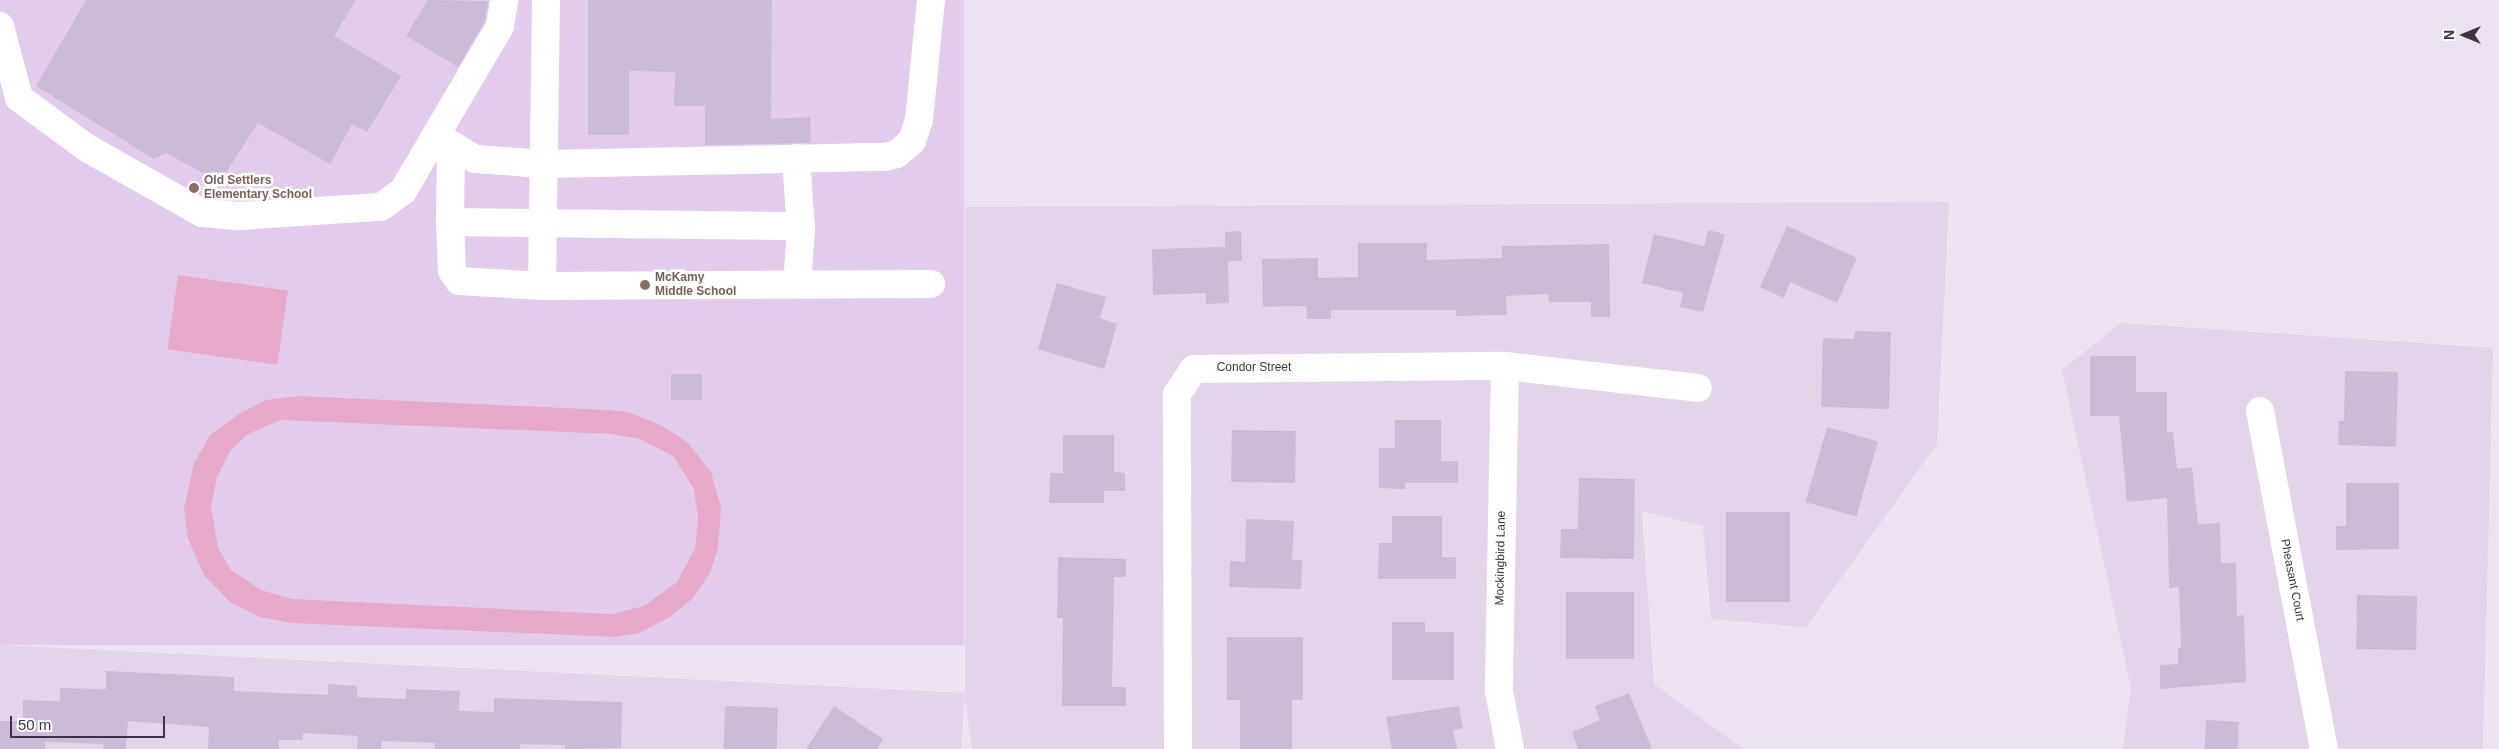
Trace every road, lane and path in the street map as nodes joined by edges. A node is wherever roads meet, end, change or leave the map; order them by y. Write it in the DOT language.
graph roads {
  1 [pos="504,0"];
  2 [pos="546,0"];
  3 [pos="931,0"];
  4 [pos="0,26"];
  5 [pos="444,141"];
  6 [pos="796,158"];
  7 [pos="544,164"];
  8 [pos="450,222"];
  9 [pos="543,224"];
  10 [pos="801,226"];
  11 [pos="797,284"];
  12 [pos="931,284"];
  13 [pos="542,286"];
  14 [pos="1505,366"];
  15 [pos="1698,388"];
  16 [pos="2260,411"];
  17 [pos="1178,749"];
  18 [pos="1510,749"];
  19 [pos="2324,749"];
  1 -- 5 [label="street"];
  2 -- 7 [label="street"];
  3 -- 6 [label="street"];
  4 -- 5 [label="street"];
  5 -- 7 [label="street"];
  5 -- 8 [label="street"];
  6 -- 7 [label="street"];
  6 -- 10 [label="street"];
  7 -- 9 [label="street"];
  8 -- 9 [label="street"];
  8 -- 13 [label="street"];
  9 -- 10 [label="street"];
  9 -- 13 [label="street"];
  10 -- 11 [label="street"];
  11 -- 12 [label="street"];
  11 -- 13 [label="street"];
  14 -- 15 [label="street, Condor Street"];
  14 -- 17 [label="street, Condor Street"];
  14 -- 18 [label="street, Mockingbird Lane"];
  16 -- 19 [label="street, Pheasant Court"];
}
